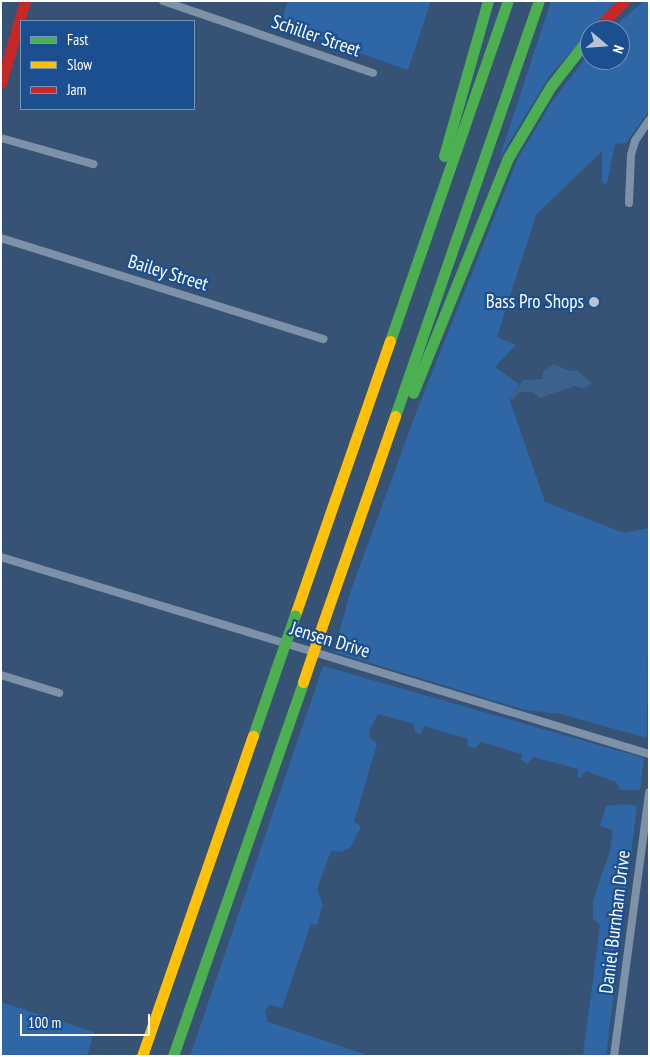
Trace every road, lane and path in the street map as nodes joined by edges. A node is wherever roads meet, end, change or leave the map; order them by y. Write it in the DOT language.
graph roads {
  1 [pos="25,1"];
  2 [pos="163,1"];
  3 [pos="488,1"];
  4 [pos="508,1"];
  5 [pos="539,1"];
  6 [pos="624,1"];
  7 [pos="606,20"];
  8 [pos="580,49"];
  9 [pos="373,73"];
  10 [pos="1,83"];
  11 [pos="649,120"];
  12 [pos="1,138"];
  13 [pos="93,164"];
  14 [pos="630,203"];
  15 [pos="1,238"];
  16 [pos="408,292"];
  17 [pos="324,339"];
  18 [pos="1,557"];
  19 [pos="332,597"];
  20 [pos="1,675"];
  21 [pos="58,693"];
  22 [pos="649,754"];
  23 [pos="649,792"];
  24 [pos="142,1056"];
  25 [pos="173,1056"];
  26 [pos="614,1056"];
  1 -- 10 [label="main road"];
  2 -- 9 [label="street, Schiller Street"];
  3 -- 16 [label="main road"];
  4 -- 16 [label="main road"];
  5 -- 19 [label="main road"];
  6 -- 7 [label="main road"];
  8 -- 19 [label="main road"];
  11 -- 14 [label="street"];
  12 -- 13 [label="street"];
  15 -- 17 [label="street, Bailey Street"];
  16 -- 24 [label="main road, bridge"];
  18 -- 22 [label="street, Jensen Drive"];
  19 -- 25 [label="main road, bridge"];
  20 -- 21 [label="street"];
  23 -- 26 [label="street, Daniel Burnham Drive"];
}
